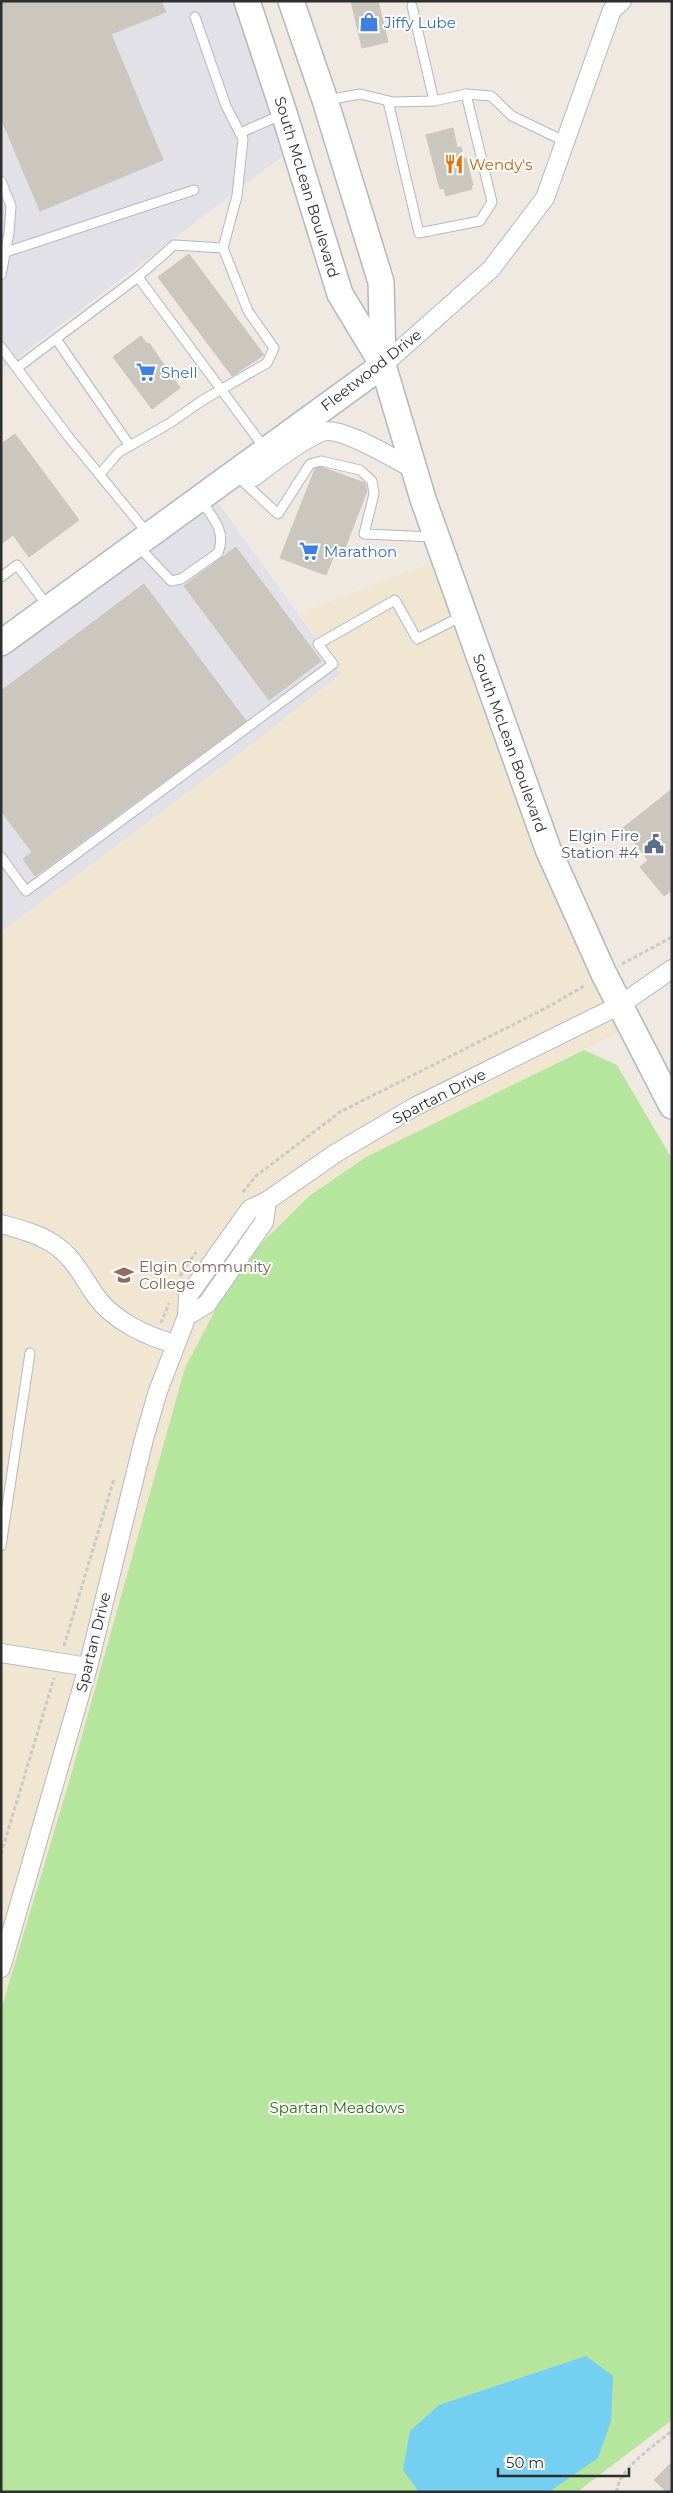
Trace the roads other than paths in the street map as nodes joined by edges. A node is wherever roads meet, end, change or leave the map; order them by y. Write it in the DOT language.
graph roads {
  1 [pos="247,1"];
  2 [pos="292,1"];
  3 [pos="622,1"];
  4 [pos="412,6"];
  5 [pos="195,17"];
  6 [pos="466,94"];
  7 [pos="325,100"];
  8 [pos="388,101"];
  9 [pos="434,101"];
  10 [pos="284,113"];
  11 [pos="240,133"];
  12 [pos="564,141"];
  13 [pos="1,181"];
  14 [pos="194,190"];
  15 [pos="223,248"];
  16 [pos="6,252"];
  17 [pos="1,275"];
  18 [pos="138,277"];
  19 [pos="56,339"];
  20 [pos="1,347"];
  21 [pos="383,365"];
  22 [pos="17,368"];
  23 [pos="223,389"];
  24 [pos="130,446"];
  25 [pos="266,450"];
  26 [pos="414,469"];
  27 [pos="234,473"];
  28 [pos="100,474"];
  29 [pos="199,498"];
  30 [pos="436,538"];
  31 [pos="143,539"];
  32 [pos="1,577"];
  33 [pos="49,608"];
  34 [pos="464,615"];
  35 [pos="1,642"];
  36 [pos="1,857"];
  37 [pos="672,969"];
  38 [pos="620,1005"];
  39 [pos="672,1106"];
  40 [pos="1,1224"];
  41 [pos="176,1344"];
  42 [pos="30,1353"];
  43 [pos="1,1546"];
  44 [pos="1,1653"];
  45 [pos="88,1667"];
  46 [pos="1,1968"];
  1 -- 10 [label="main road, South McLean Boulevard"];
  2 -- 7 [label="main road, South McLean Boulevard"];
  3 -- 12 [label="street, Fleetwood Drive"];
  4 -- 9 [label="lane"];
  5 -- 11 [label="lane"];
  6 -- 8 [label="lane"];
  6 -- 9 [label="lane"];
  6 -- 12 [label="lane"];
  7 -- 8 [label="lane"];
  7 -- 21 [label="main road, South McLean Boulevard"];
  8 -- 9 [label="lane"];
  10 -- 11 [label="lane"];
  10 -- 21 [label="main road, South McLean Boulevard"];
  11 -- 15 [label="lane"];
  12 -- 21 [label="street, Fleetwood Drive"];
  13 -- 16 [label="lane"];
  14 -- 16 [label="lane"];
  15 -- 18 [label="lane"];
  15 -- 23 [label="lane"];
  16 -- 17 [label="lane"];
  18 -- 19 [label="lane"];
  18 -- 23 [label="lane"];
  19 -- 22 [label="lane"];
  19 -- 24 [label="lane"];
  20 -- 22 [label="lane"];
  21 -- 25 [label="main road, Fleetwood Drive"];
  21 -- 26 [label="main road, South McLean Boulevard"];
  22 -- 28 [label="lane"];
  23 -- 24 [label="lane"];
  23 -- 25 [label="lane"];
  24 -- 28 [label="lane"];
  25 -- 27 [label="main road, Fleetwood Drive"];
  26 -- 27 [label="street"];
  26 -- 30 [label="main road, South McLean Boulevard"];
  27 -- 29 [label="main road, Fleetwood Drive"];
  27 -- 30 [label="lane"];
  28 -- 31 [label="lane"];
  29 -- 31 [label="main road, Fleetwood Drive"];
  29 -- 31 [label="lane"];
  30 -- 34 [label="main road, South McLean Boulevard"];
  31 -- 33 [label="main road, Fleetwood Drive"];
  32 -- 33 [label="lane"];
  33 -- 35 [label="main road, Fleetwood Drive"];
  34 -- 36 [label="lane"];
  34 -- 38 [label="main road, South McLean Boulevard"];
  37 -- 38 [label="street, Spartan Drive"];
  38 -- 39 [label="main road, South McLean Boulevard"];
  38 -- 41 [label="street, Spartan Drive"];
  40 -- 41 [label="street"];
  41 -- 45 [label="street, Spartan Drive"];
  42 -- 43 [label="lane"];
  44 -- 45 [label="street"];
  45 -- 46 [label="street, Spartan Drive"];
}
